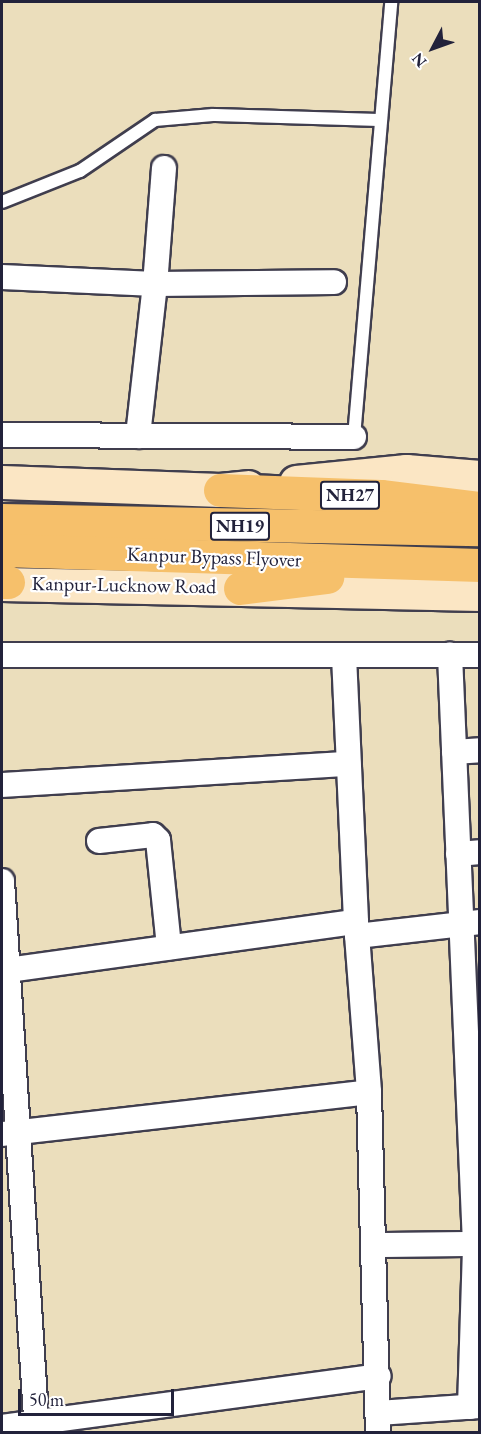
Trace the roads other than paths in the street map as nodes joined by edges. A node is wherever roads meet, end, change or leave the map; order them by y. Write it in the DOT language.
graph roads {
  1 [pos="391,2"];
  2 [pos="381,120"];
  3 [pos="164,168"];
  4 [pos="2,202"];
  5 [pos="2,277"];
  6 [pos="334,282"];
  7 [pos="155,284"];
  8 [pos="2,435"];
  9 [pos="138,436"];
  10 [pos="354,437"];
  11 [pos="480,477"];
  12 [pos="2,482"];
  13 [pos="220,490"];
  14 [pos="480,508"];
  15 [pos="2,520"];
  16 [pos="480,529"];
  17 [pos="2,550"];
  18 [pos="427,565"];
  19 [pos="480,565"];
  20 [pos="4,583"];
  21 [pos="240,588"];
  22 [pos="480,594"];
  23 [pos="2,655"];
  24 [pos="450,655"];
  25 [pos="480,655"];
  26 [pos="344,656"];
  27 [pos="480,750"];
  28 [pos="454,752"];
  29 [pos="348,764"];
  30 [pos="2,785"];
  31 [pos="99,841"];
  32 [pos="469,853"];
  33 [pos="2,881"];
  34 [pos="471,923"];
  35 [pos="356,929"];
  36 [pos="169,947"];
  37 [pos="8,970"];
  38 [pos="475,1083"];
  39 [pos="369,1092"];
  40 [pos="10,1134"];
  41 [pos="476,1236"];
  42 [pos="375,1245"];
  43 [pos="379,1376"];
  44 [pos="475,1407"];
  45 [pos="378,1423"];
  46 [pos="2,1427"];
  47 [pos="36,1427"];
  1 -- 2 [label="lane"];
  2 -- 4 [label="lane"];
  2 -- 10 [label="lane"];
  3 -- 7 [label="street"];
  5 -- 7 [label="street"];
  6 -- 7 [label="street"];
  7 -- 9 [label="street"];
  8 -- 9 [label="street"];
  9 -- 10 [label="street"];
  11 -- 13 [label="main road"];
  12 -- 13 [label="main road, NH27"];
  13 -- 14 [label="highway, NH27"];
  15 -- 16 [label="highway, Kanpur Bypass Flyover / NH19"];
  17 -- 18 [label="highway, Kanpur Bypass Flyover / NH19"];
  18 -- 19 [label="highway, NH19"];
  18 -- 21 [label="highway"];
  20 -- 21 [label="main road, Kanpur-Lucknow Road"];
  21 -- 22 [label="main road, Kanpur-Lucknow Road"];
  23 -- 26 [label="street"];
  24 -- 25 [label="street"];
  24 -- 26 [label="street"];
  24 -- 28 [label="street"];
  26 -- 29 [label="street"];
  27 -- 28 [label="street"];
  28 -- 32 [label="street"];
  29 -- 30 [label="street"];
  29 -- 35 [label="street"];
  31 -- 36 [label="street"];
  32 -- 34 [label="street"];
  33 -- 37 [label="street"];
  34 -- 35 [label="street"];
  34 -- 38 [label="street"];
  35 -- 36 [label="street"];
  35 -- 39 [label="street"];
  36 -- 37 [label="street"];
  37 -- 40 [label="street"];
  38 -- 41 [label="street"];
  39 -- 40 [label="street"];
  39 -- 42 [label="street"];
  40 -- 47 [label="street"];
  41 -- 42 [label="street"];
  41 -- 44 [label="street"];
  42 -- 43 [label="street"];
  43 -- 45 [label="street"];
  43 -- 47 [label="street"];
  44 -- 45 [label="street"];
  46 -- 47 [label="street"];
}
